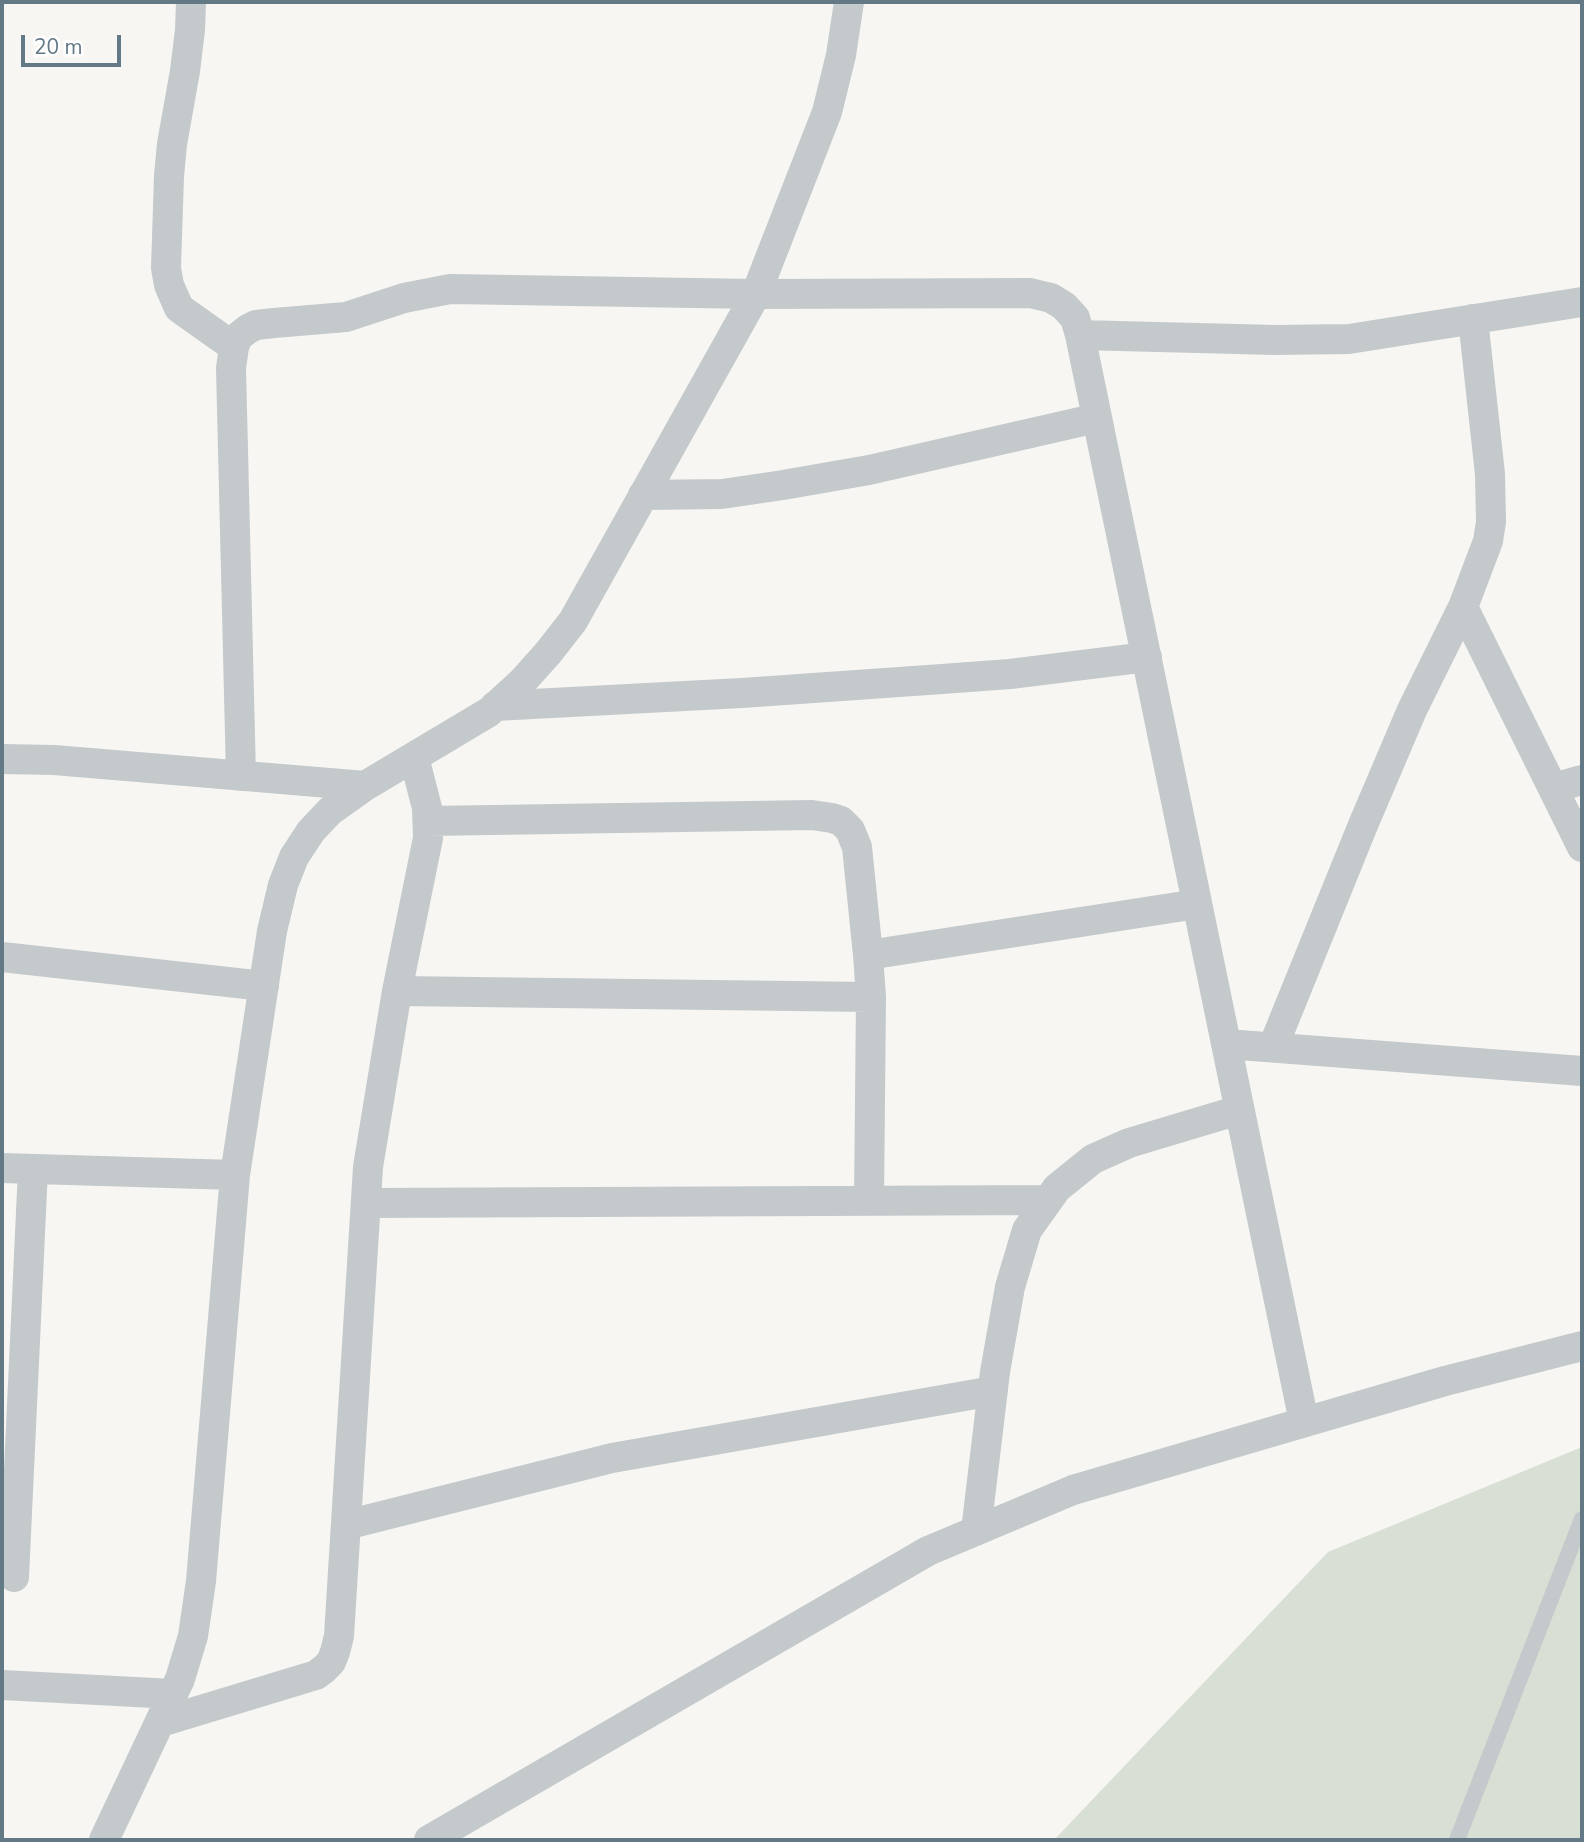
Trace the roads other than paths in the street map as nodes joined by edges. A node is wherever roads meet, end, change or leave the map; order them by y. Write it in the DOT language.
graph roads {
  1 [pos="191,2"];
  2 [pos="849,2"];
  3 [pos="756,294"];
  4 [pos="1582,302"];
  5 [pos="1473,320"];
  6 [pos="1080,335"];
  7 [pos="234,347"];
  8 [pos="1097,418"];
  9 [pos="643,495"];
  10 [pos="1463,607"];
  11 [pos="1146,657"];
  12 [pos="495,706"];
  13 [pos="414,757"];
  14 [pos="2,759"];
  15 [pos="241,776"];
  16 [pos="1582,780"];
  17 [pos="365,786"];
  18 [pos="1553,788"];
  19 [pos="428,821"];
  20 [pos="1582,847"];
  21 [pos="1197,904"];
  22 [pos="868,955"];
  23 [pos="2,957"];
  24 [pos="264,986"];
  25 [pos="397,991"];
  26 [pos="871,997"];
  27 [pos="1226,1044"];
  28 [pos="1273,1048"];
  29 [pos="1582,1071"];
  30 [pos="1240,1110"];
  31 [pos="2,1168"];
  32 [pos="33,1169"];
  33 [pos="235,1175"];
  34 [pos="1048,1200"];
  35 [pos="869,1201"];
  36 [pos="366,1203"];
  37 [pos="1582,1346"];
  38 [pos="993,1391"];
  39 [pos="1304,1422"];
  40 [pos="1582,1519"];
  41 [pos="346,1525"];
  42 [pos="976,1531"];
  43 [pos="14,1577"];
  44 [pos="2,1685"];
  45 [pos="173,1694"];
  46 [pos="161,1722"];
  47 [pos="104,1840"];
  48 [pos="429,1840"];
  49 [pos="1457,1840"];
  1 -- 7 [label="street"];
  2 -- 3 [label="street"];
  3 -- 6 [label="street"];
  3 -- 7 [label="street"];
  3 -- 9 [label="street"];
  4 -- 5 [label="street"];
  5 -- 6 [label="street"];
  5 -- 10 [label="street"];
  6 -- 8 [label="street"];
  7 -- 15 [label="street"];
  8 -- 9 [label="street"];
  8 -- 11 [label="street"];
  9 -- 12 [label="street"];
  10 -- 18 [label="street"];
  10 -- 28 [label="street"];
  11 -- 12 [label="street"];
  11 -- 21 [label="street"];
  12 -- 13 [label="street"];
  13 -- 17 [label="street"];
  13 -- 19 [label="street"];
  14 -- 15 [label="street"];
  15 -- 17 [label="street"];
  16 -- 18 [label="street"];
  17 -- 24 [label="street"];
  18 -- 20 [label="street"];
  19 -- 22 [label="street"];
  19 -- 25 [label="street"];
  21 -- 22 [label="street"];
  21 -- 27 [label="street"];
  22 -- 26 [label="street"];
  23 -- 24 [label="street"];
  24 -- 33 [label="street"];
  25 -- 26 [label="street"];
  25 -- 36 [label="street"];
  26 -- 35 [label="street"];
  27 -- 28 [label="street"];
  27 -- 30 [label="street"];
  28 -- 29 [label="street"];
  30 -- 34 [label="street"];
  30 -- 39 [label="street"];
  31 -- 32 [label="street"];
  32 -- 33 [label="street"];
  32 -- 43 [label="street"];
  33 -- 45 [label="street"];
  34 -- 35 [label="street"];
  34 -- 38 [label="street"];
  35 -- 36 [label="street"];
  36 -- 41 [label="street"];
  37 -- 39 [label="street"];
  38 -- 41 [label="street"];
  38 -- 42 [label="street"];
  39 -- 42 [label="street"];
  40 -- 49 [label="lane"];
  41 -- 46 [label="street"];
  42 -- 48 [label="street"];
  44 -- 45 [label="street"];
  45 -- 46 [label="street"];
  46 -- 47 [label="street"];
}
